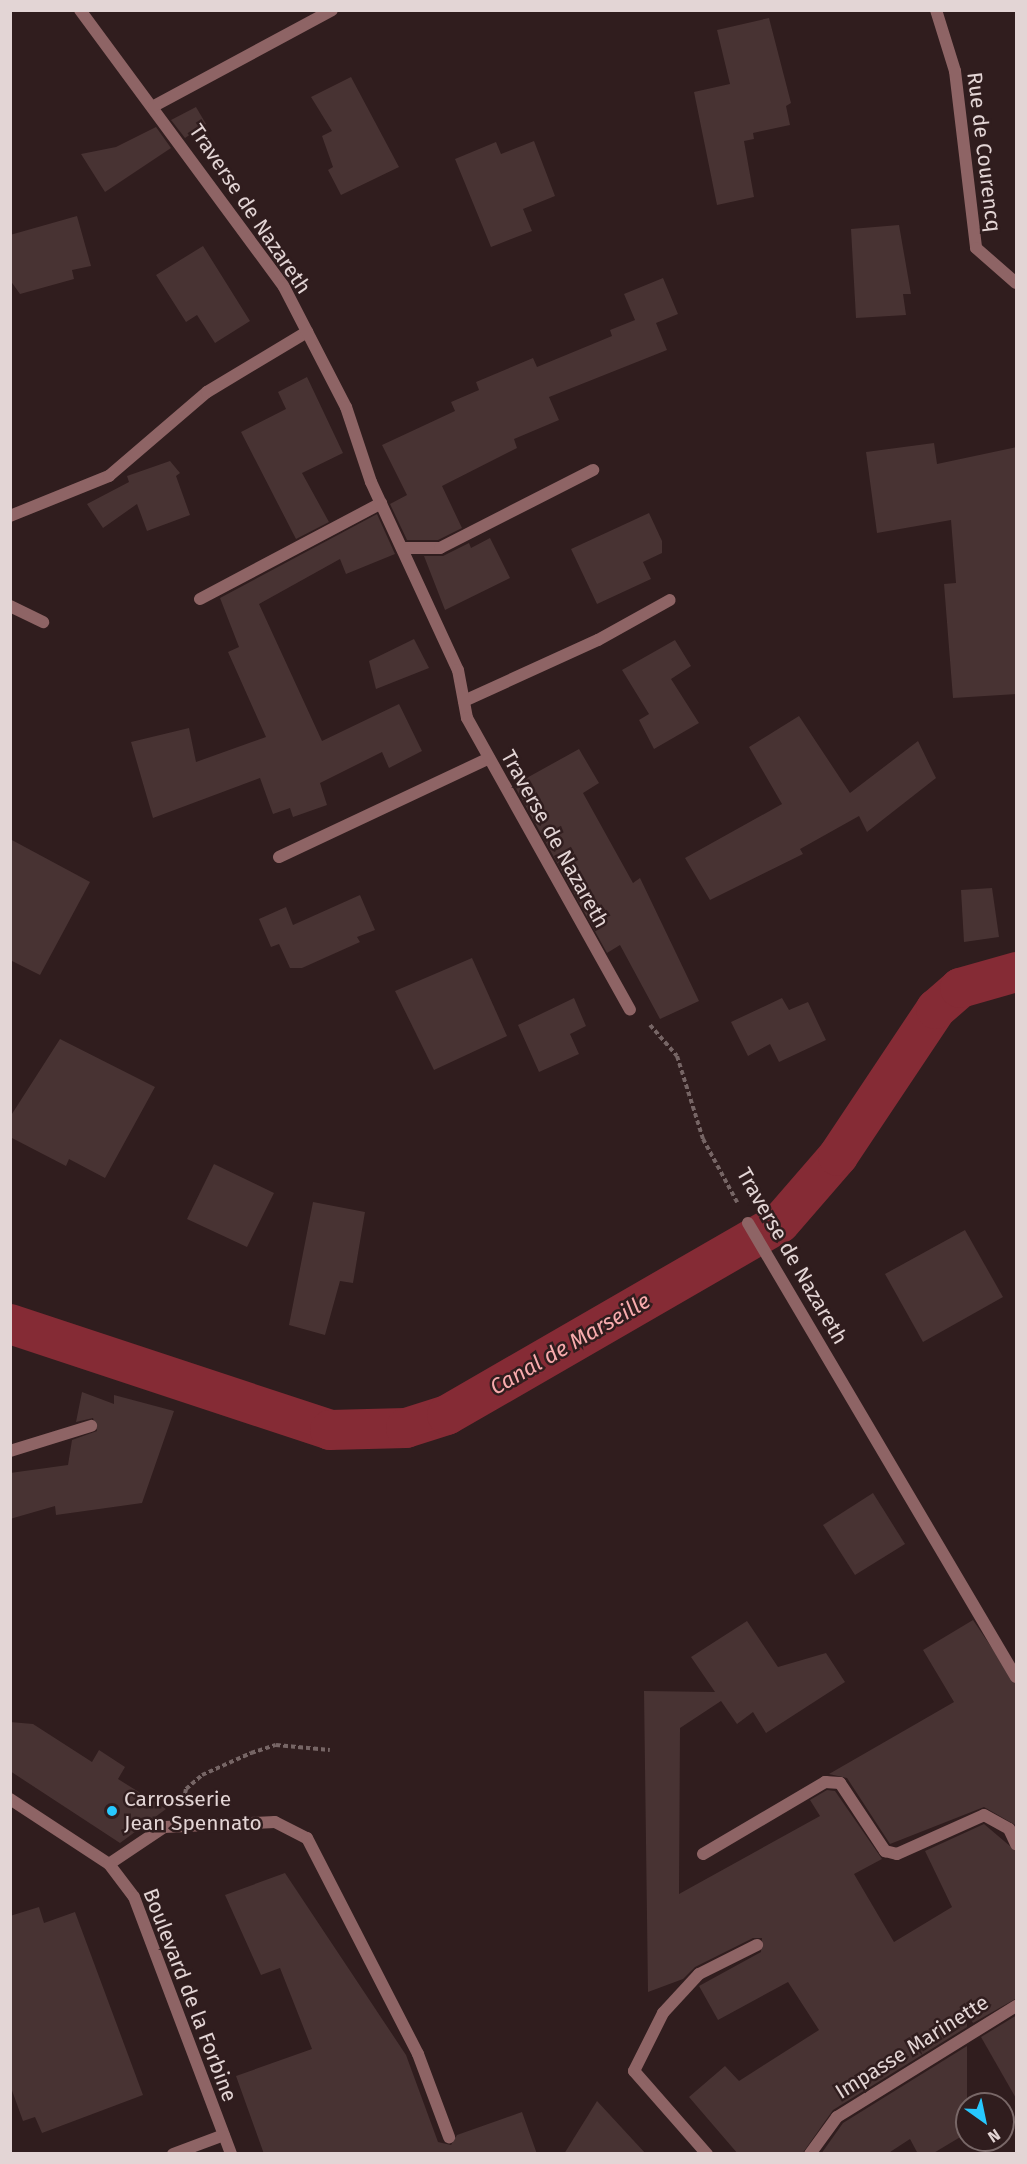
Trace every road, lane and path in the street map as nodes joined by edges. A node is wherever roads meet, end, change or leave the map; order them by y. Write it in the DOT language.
graph roads {
  1 [pos="80,10"];
  2 [pos="332,10"];
  3 [pos="936,10"];
  4 [pos="154,106"];
  5 [pos="1017,283"];
  6 [pos="307,332"];
  7 [pos="593,470"];
  8 [pos="381,503"];
  9 [pos="10,516"];
  10 [pos="402,548"];
  11 [pos="200,599"];
  12 [pos="670,600"];
  13 [pos="10,606"];
  14 [pos="44,622"];
  15 [pos="464,700"];
  16 [pos="489,758"];
  17 [pos="279,857"];
  18 [pos="630,1010"];
  19 [pos="748,1223"];
  20 [pos="91,1426"];
  21 [pos="10,1451"];
  22 [pos="1017,1677"];
  23 [pos="330,1750"];
  24 [pos="10,1798"];
  25 [pos="180,1826"];
  26 [pos="1017,1844"];
  27 [pos="703,1854"];
  28 [pos="109,1864"];
  29 [pos="757,1945"];
  30 [pos="1017,2006"];
  31 [pos="224,2135"];
  32 [pos="448,2137"];
  33 [pos="173,2154"];
  34 [pos="231,2154"];
  35 [pos="707,2154"];
  36 [pos="810,2154"];
  1 -- 4 [label="street, Traverse de Nazareth"];
  2 -- 4 [label="street"];
  3 -- 5 [label="street, Rue de Courencq"];
  4 -- 6 [label="street, Traverse de Nazareth"];
  6 -- 8 [label="street, Traverse de Nazareth"];
  6 -- 9 [label="street"];
  7 -- 10 [label="street"];
  8 -- 10 [label="street, Traverse de Nazareth"];
  8 -- 11 [label="street"];
  10 -- 15 [label="street, Traverse de Nazareth"];
  12 -- 15 [label="street"];
  13 -- 14 [label="street"];
  15 -- 16 [label="street, Traverse de Nazareth"];
  16 -- 17 [label="street"];
  16 -- 18 [label="street, Traverse de Nazareth"];
  18 -- 19 [label="path, Traverse de Nazareth"];
  19 -- 22 [label="street, Traverse de Nazareth"];
  20 -- 21 [label="street"];
  23 -- 25 [label="path"];
  24 -- 28 [label="street, Boulevard de la Forbine"];
  25 -- 28 [label="street"];
  25 -- 32 [label="street"];
  26 -- 27 [label="street"];
  28 -- 31 [label="street, Boulevard de la Forbine"];
  29 -- 35 [label="street"];
  30 -- 36 [label="street, Impasse Marinette"];
  31 -- 33 [label="street"];
  31 -- 34 [label="street, Boulevard de la Forbine"];
}
